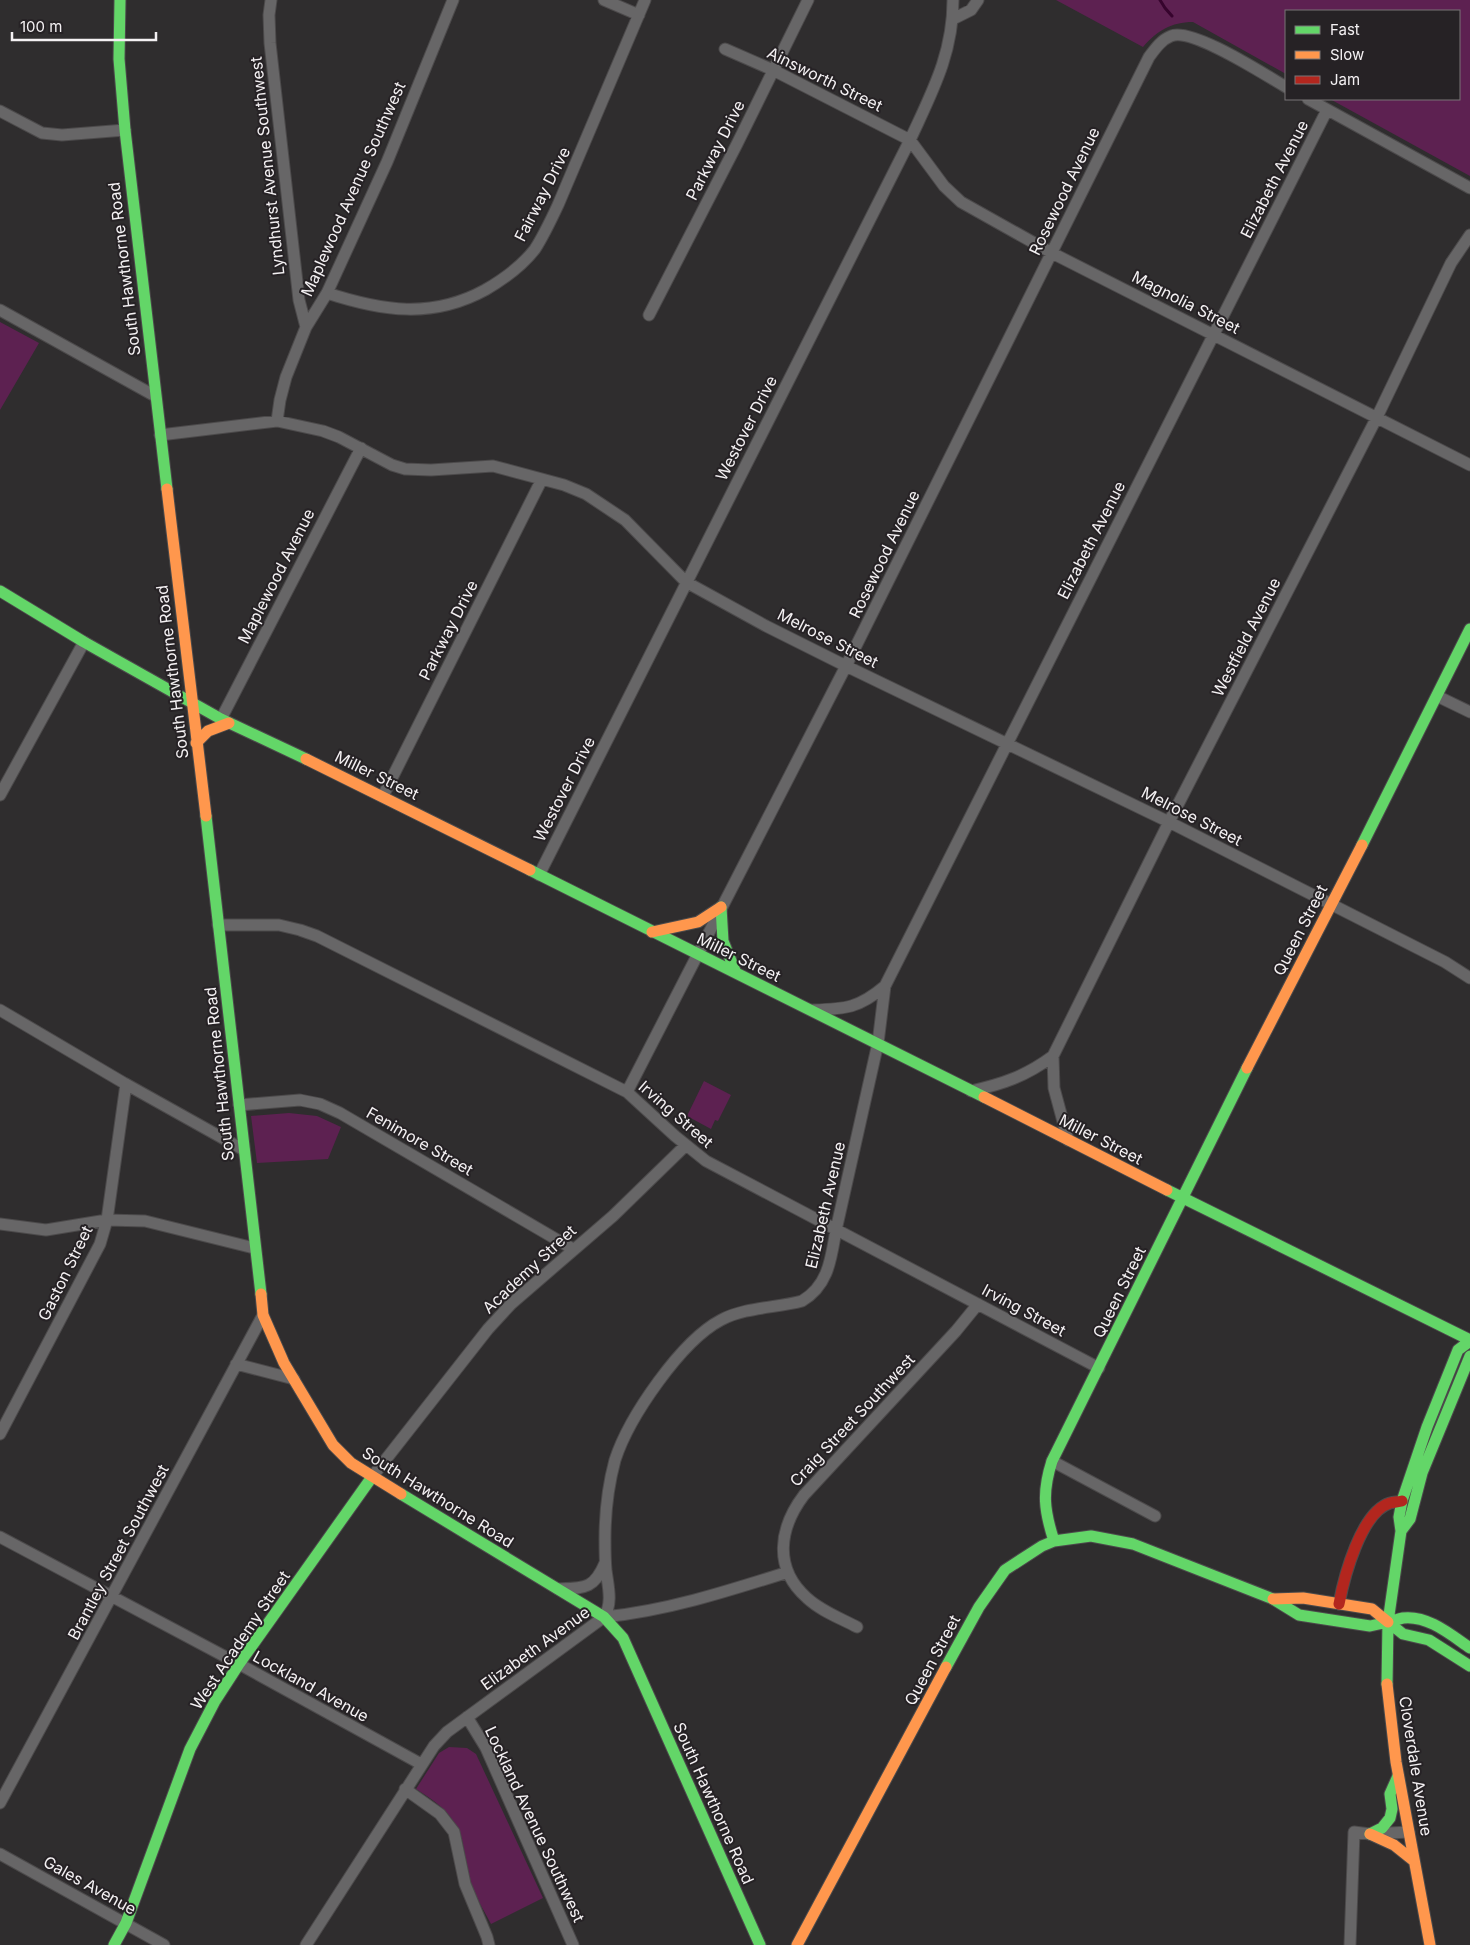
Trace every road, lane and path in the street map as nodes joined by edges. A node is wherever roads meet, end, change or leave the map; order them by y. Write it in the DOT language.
graph roads {
  1 [pos="120,0"];
  2 [pos="271,0"];
  3 [pos="453,0"];
  4 [pos="604,0"];
  5 [pos="645,0"];
  6 [pos="808,0"];
  7 [pos="953,0"];
  8 [pos="978,0"];
  9 [pos="639,15"];
  10 [pos="953,19"];
  11 [pos="725,49"];
  12 [pos="773,70"];
  13 [pos="1285,86"];
  14 [pos="1310,100"];
  15 [pos="1327,110"];
  16 [pos="0,111"];
  17 [pos="125,130"];
  18 [pos="910,140"];
  19 [pos="1470,188"];
  20 [pos="1470,235"];
  21 [pos="1052,252"];
  22 [pos="327,293"];
  23 [pos="0,310"];
  24 [pos="649,314"];
  25 [pos="306,327"];
  26 [pos="1213,334"];
  27 [pos="155,396"];
  28 [pos="1377,417"];
  29 [pos="277,421"];
  30 [pos="160,435"];
  31 [pos="360,448"];
  32 [pos="1470,465"];
  33 [pos="542,479"];
  34 [pos="686,582"];
  35 [pos="0,591"];
  36 [pos="1470,629"];
  37 [pos="84,642"];
  38 [pos="846,666"];
  39 [pos="181,673"];
  40 [pos="162,687"];
  41 [pos="1437,696"];
  42 [pos="192,704"];
  43 [pos="1470,712"];
  44 [pos="225,721"];
  45 [pos="196,742"];
  46 [pos="1007,743"];
  47 [pos="1,790"];
  48 [pos="383,796"];
  49 [pos="1169,822"];
  50 [pos="539,875"];
  51 [pos="1332,905"];
  52 [pos="721,907"];
  53 [pos="218,925"];
  54 [pos="652,932"];
  55 [pos="697,954"];
  56 [pos="736,973"];
  57 [pos="1470,978"];
  58 [pos="885,986"];
  59 [pos="0,1010"];
  60 [pos="810,1010"];
  61 [pos="878,1043"];
  62 [pos="1053,1056"];
  63 [pos="126,1084"];
  64 [pos="971,1091"];
  65 [pos="626,1092"];
  66 [pos="239,1106"];
  67 [pos="1068,1140"];
  68 [pos="686,1146"];
  69 [pos="244,1150"];
  70 [pos="1183,1198"];
  71 [pos="107,1220"];
  72 [pos="0,1224"];
  73 [pos="836,1230"];
  74 [pos="254,1248"];
  75 [pos="573,1249"];
  76 [pos="978,1304"];
  77 [pos="262,1315"];
  78 [pos="1470,1341"];
  79 [pos="1470,1356"];
  80 [pos="236,1364"];
  81 [pos="1099,1368"];
  82 [pos="1470,1371"];
  83 [pos="294,1379"];
  84 [pos="1461,1380"];
  85 [pos="0,1434"];
  86 [pos="1052,1462"];
  87 [pos="372,1477"];
  88 [pos="1402,1501"];
  89 [pos="1155,1516"];
  90 [pos="1401,1532"];
  91 [pos="0,1537"];
  92 [pos="1054,1541"];
  93 [pos="606,1562"];
  94 [pos="788,1572"];
  95 [pos="557,1589"];
  96 [pos="112,1597"];
  97 [pos="1272,1599"];
  98 [pos="1338,1604"];
  99 [pos="604,1617"];
  100 [pos="1388,1622"];
  101 [pos="857,1627"];
  102 [pos="1470,1648"];
  103 [pos="239,1664"];
  104 [pos="1470,1666"];
  105 [pos="467,1717"];
  106 [pos="421,1764"];
  107 [pos="1398,1776"];
  108 [pos="405,1790"];
  109 [pos="0,1803"];
  110 [pos="1409,1832"];
  111 [pos="1370,1834"];
  112 [pos="0,1854"];
  113 [pos="1414,1861"];
  114 [pos="126,1923"];
  115 [pos="114,1945"];
  116 [pos="164,1945"];
  117 [pos="306,1945"];
  118 [pos="489,1945"];
  119 [pos="573,1945"];
  120 [pos="760,1945"];
  121 [pos="798,1945"];
  122 [pos="1350,1945"];
  123 [pos="1430,1945"];
  1 -- 17 [label="main road, South Hawthorne Road"];
  2 -- 25 [label="street, Lyndhurst Avenue Southwest"];
  3 -- 22 [label="street, Maplewood Avenue Southwest"];
  4 -- 9 [label="street"];
  5 -- 9 [label="street, Fairway Drive"];
  6 -- 12 [label="street, Parkway Drive"];
  7 -- 10 [label="street"];
  8 -- 10 [label="street"];
  9 -- 22 [label="street, Fairway Drive"];
  10 -- 18 [label="street, Westover Drive"];
  11 -- 12 [label="street, Ainsworth Street"];
  12 -- 18 [label="street, Ainsworth Street"];
  12 -- 24 [label="street, Parkway Drive"];
  13 -- 21 [label="street, Rosewood Avenue"];
  14 -- 15 [label="street"];
  15 -- 19 [label="street"];
  15 -- 26 [label="street, Elizabeth Avenue"];
  16 -- 17 [label="street"];
  17 -- 27 [label="main road, South Hawthorne Road"];
  18 -- 21 [label="street, Magnolia Street"];
  18 -- 34 [label="street, Westover Drive"];
  20 -- 28 [label="street, Westfield Avenue"];
  21 -- 26 [label="street, Magnolia Street"];
  21 -- 38 [label="street, Rosewood Avenue"];
  22 -- 25 [label="street, Maplewood Avenue Southwest"];
  23 -- 27 [label="street"];
  25 -- 29 [label="street, Maplewood Avenue Southwest"];
  26 -- 28 [label="street, Magnolia Street"];
  26 -- 46 [label="street, Elizabeth Avenue"];
  27 -- 30 [label="main road, South Hawthorne Road"];
  28 -- 32 [label="street, Magnolia Street"];
  28 -- 49 [label="street, Westfield Avenue"];
  29 -- 30 [label="street, Melrose Street"];
  29 -- 31 [label="street, Melrose Street"];
  30 -- 39 [label="main road, South Hawthorne Road"];
  31 -- 33 [label="street, Melrose Street"];
  31 -- 44 [label="street, Maplewood Avenue"];
  33 -- 34 [label="street, Melrose Street"];
  33 -- 48 [label="street, Parkway Drive"];
  34 -- 38 [label="street, Melrose Street"];
  34 -- 50 [label="street, Westover Drive"];
  35 -- 37 [label="main road, Miller Street"];
  36 -- 41 [label="main road, Queen Street"];
  37 -- 40 [label="main road, Miller Street"];
  37 -- 47 [label="street"];
  38 -- 46 [label="street, Melrose Street"];
  38 -- 52 [label="street, Rosewood Avenue"];
  39 -- 40 [label="main road"];
  39 -- 42 [label="main road, South Hawthorne Road"];
  40 -- 42 [label="main road, Miller Street"];
  41 -- 43 [label="street"];
  41 -- 51 [label="main road, Queen Street"];
  42 -- 44 [label="main road, Miller Street"];
  42 -- 45 [label="main road, South Hawthorne Road"];
  44 -- 45 [label="main road"];
  44 -- 48 [label="main road, Miller Street"];
  45 -- 53 [label="main road, South Hawthorne Road"];
  46 -- 49 [label="street, Melrose Street"];
  46 -- 58 [label="street, Elizabeth Avenue"];
  48 -- 50 [label="main road, Miller Street"];
  49 -- 51 [label="street, Melrose Street"];
  49 -- 62 [label="street, Westfield Avenue"];
  50 -- 54 [label="main road, Miller Street"];
  51 -- 57 [label="street, Melrose Street"];
  51 -- 70 [label="main road, Queen Street"];
  52 -- 54 [label="main road"];
  52 -- 55 [label="street, Rosewood Avenue"];
  52 -- 56 [label="main road"];
  53 -- 65 [label="street, Irving Street"];
  53 -- 66 [label="main road, South Hawthorne Road"];
  54 -- 55 [label="main road, Miller Street"];
  55 -- 56 [label="main road, Miller Street"];
  55 -- 65 [label="street, Rosewood Avenue"];
  56 -- 60 [label="main road, Miller Street"];
  58 -- 60 [label="street, Elizabeth Avenue"];
  58 -- 61 [label="street, Elizabeth Avenue"];
  59 -- 63 [label="street"];
  60 -- 61 [label="main road, Miller Street"];
  61 -- 64 [label="main road, Miller Street"];
  61 -- 73 [label="street, Elizabeth Avenue"];
  62 -- 64 [label="street, Westfield Avenue"];
  62 -- 67 [label="street, Westfield Avenue"];
  63 -- 69 [label="street"];
  63 -- 71 [label="street, Gaston Street"];
  64 -- 67 [label="main road, Miller Street"];
  65 -- 68 [label="street, Irving Street"];
  66 -- 69 [label="main road, South Hawthorne Road"];
  66 -- 75 [label="street, Fenimore Street"];
  67 -- 70 [label="main road, Miller Street"];
  68 -- 73 [label="street, Irving Street"];
  68 -- 75 [label="street, Academy Street"];
  69 -- 74 [label="main road, South Hawthorne Road"];
  70 -- 78 [label="main road, Miller Street"];
  70 -- 81 [label="main road, Queen Street"];
  71 -- 72 [label="street"];
  71 -- 74 [label="street"];
  71 -- 85 [label="street, Gaston Street"];
  73 -- 76 [label="street, Irving Street"];
  73 -- 93 [label="street, Elizabeth Avenue"];
  74 -- 77 [label="main road, South Hawthorne Road"];
  75 -- 87 [label="street, Academy Street"];
  76 -- 81 [label="street, Irving Street"];
  76 -- 94 [label="street, Craig Street Southwest"];
  77 -- 80 [label="street, Brantley Street Southwest"];
  77 -- 83 [label="main road, South Hawthorne Road"];
  78 -- 88 [label="main road, Cloverdale Avenue"];
  79 -- 84 [label="main road, Cloverdale Avenue"];
  80 -- 83 [label="street"];
  80 -- 96 [label="street, Brantley Street Southwest"];
  81 -- 86 [label="main road, Queen Street"];
  82 -- 84 [label="main road"];
  83 -- 87 [label="main road, South Hawthorne Road"];
  84 -- 90 [label="main road, Cloverdale Avenue"];
  86 -- 89 [label="street"];
  86 -- 92 [label="main road, Queen Street"];
  87 -- 95 [label="main road, South Hawthorne Road"];
  87 -- 103 [label="main road, West Academy Street"];
  88 -- 90 [label="main road, Cloverdale Avenue"];
  88 -- 98 [label="main road"];
  90 -- 100 [label="main road, Cloverdale Avenue"];
  91 -- 96 [label="street, Lockland Avenue"];
  92 -- 97 [label="main road"];
  92 -- 121 [label="main road, Queen Street"];
  93 -- 95 [label="street"];
  93 -- 99 [label="street, Elizabeth Avenue"];
  94 -- 99 [label="street"];
  94 -- 101 [label="street, Craig Street Southwest"];
  95 -- 99 [label="main road, South Hawthorne Road"];
  96 -- 103 [label="street, Lockland Avenue"];
  96 -- 109 [label="street, Brantley Street Southwest"];
  97 -- 98 [label="main road"];
  97 -- 100 [label="main road"];
  98 -- 100 [label="main road"];
  99 -- 105 [label="street, Elizabeth Avenue"];
  99 -- 120 [label="main road, South Hawthorne Road"];
  100 -- 102 [label="main road"];
  100 -- 104 [label="main road"];
  100 -- 107 [label="main road, Cloverdale Avenue"];
  103 -- 106 [label="street, Lockland Avenue"];
  103 -- 114 [label="main road, West Academy Street"];
  105 -- 106 [label="street, Elizabeth Avenue"];
  105 -- 119 [label="street, Lockland Avenue Southwest"];
  106 -- 108 [label="street, Elizabeth Avenue"];
  107 -- 110 [label="main road, Cloverdale Avenue"];
  107 -- 111 [label="main road"];
  108 -- 117 [label="street, Elizabeth Avenue"];
  108 -- 118 [label="street"];
  110 -- 111 [label="street"];
  110 -- 113 [label="main road, Cloverdale Avenue"];
  111 -- 113 [label="main road"];
  111 -- 122 [label="street"];
  112 -- 114 [label="street, Gales Avenue"];
  113 -- 123 [label="main road, Cloverdale Avenue"];
  114 -- 115 [label="main road, West Academy Street"];
  114 -- 116 [label="street, Gales Avenue"];
}
